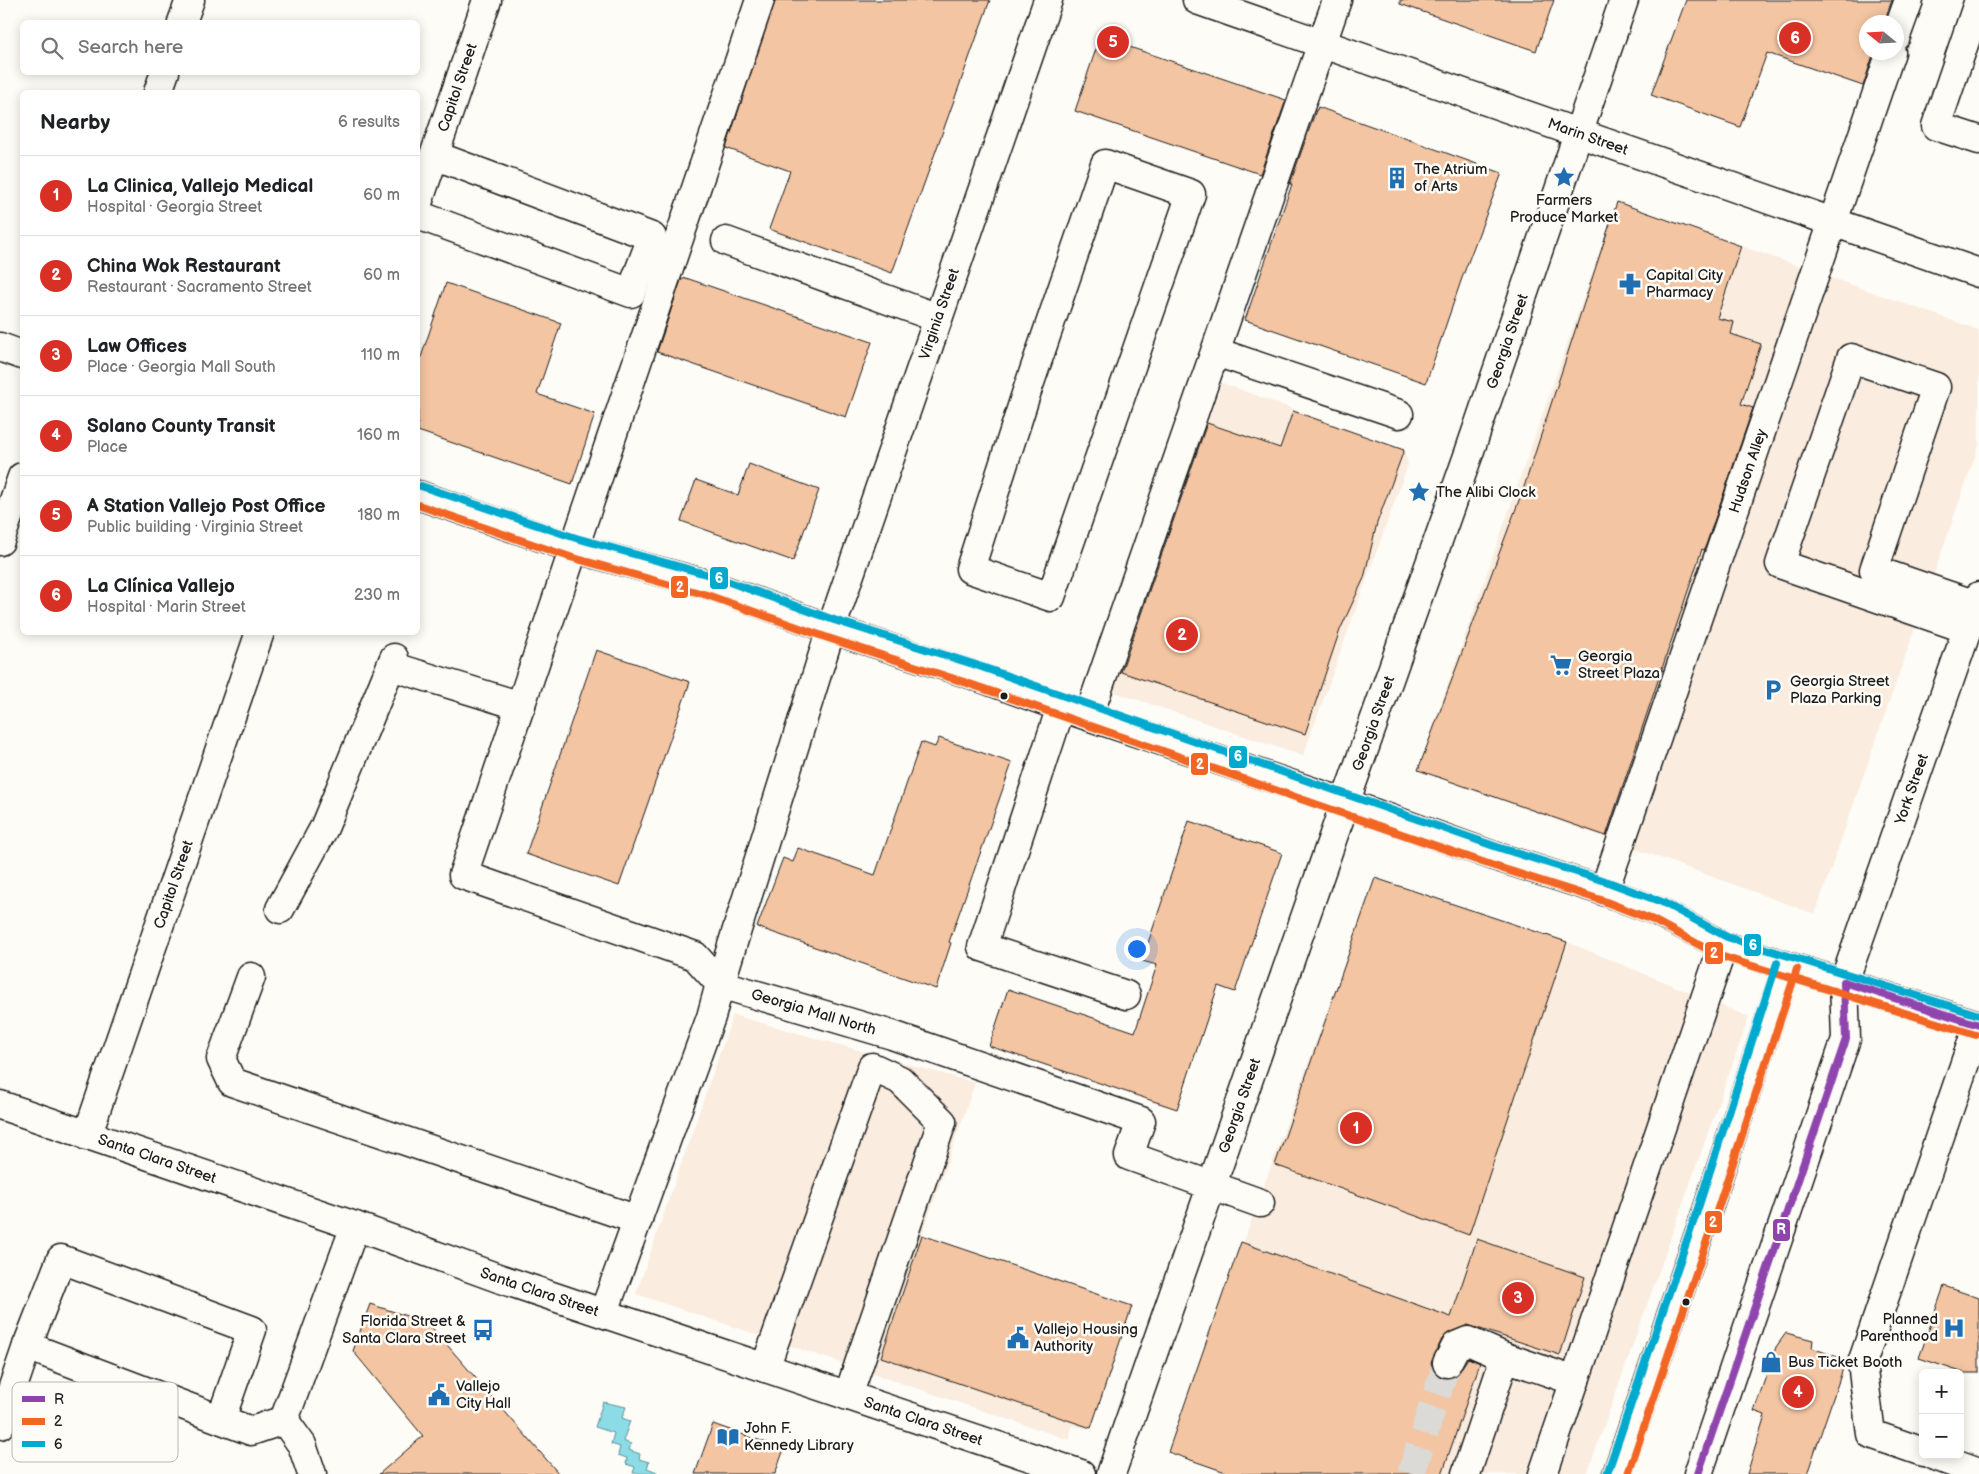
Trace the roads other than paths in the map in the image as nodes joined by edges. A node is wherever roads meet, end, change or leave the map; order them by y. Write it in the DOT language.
graph roads {
  1 [pos="190,0"];
  2 [pos="487,0"];
  3 [pos="760,0"];
  4 [pos="1048,0"];
  5 [pos="1197,0"];
  6 [pos="1337,0"];
  7 [pos="1624,0"];
  8 [pos="1909,0"];
  9 [pos="1979,0"];
  10 [pos="1904,15"];
  11 [pos="183,20"];
  12 [pos="1322,43"];
  13 [pos="1888,60"];
  14 [pos="164,75"];
  15 [pos="159,90"];
  16 [pos="1578,134"];
  17 [pos="1979,140"];
  18 [pos="434,155"];
  19 [pos="420,197"];
  20 [pos="420,216"];
  21 [pos="1832,223"];
  22 [pos="726,241"];
  23 [pos="1979,273"];
  24 [pos="938,318"];
  25 [pos="0,347"];
  26 [pos="1216,352"];
  27 [pos="20,354"];
  28 [pos="1026,397"];
  29 [pos="1399,414"];
  30 [pos="20,483"];
  31 [pos="420,496"];
  32 [pos="0,541"];
  33 [pos="572,548"];
  34 [pos="1974,610"];
  35 [pos="831,629"];
  36 [pos="259,635"];
  37 [pos="521,706"];
  38 [pos="1061,707"];
  39 [pos="1088,715"];
  40 [pos="1346,803"];
  41 [pos="1604,891"];
  42 [pos="280,908"];
  43 [pos="1723,946"];
  44 [pos="1787,966"];
  45 [pos="251,978"];
  46 [pos="1844,982"];
  47 [pos="720,984"];
  48 [pos="1126,995"];
  49 [pos="1979,1025"];
  50 [pos="0,1105"];
  51 [pos="87,1136"];
  52 [pos="1212,1187"];
  53 [pos="1260,1203"];
  54 [pos="638,1220"];
  55 [pos="355,1226"];
  56 [pos="604,1312"];
  57 [pos="27,1346"];
  58 [pos="1505,1357"];
  59 [pos="1446,1363"];
  60 [pos="765,1368"];
  61 [pos="1575,1381"];
  62 [pos="15,1382"];
  63 [pos="123,1382"];
  64 [pos="12,1390"];
  65 [pos="848,1396"];
  66 [pos="178,1403"];
  67 [pos="221,1419"];
  68 [pos="284,1420"];
  69 [pos="0,1425"];
  70 [pos="1919,1451"];
  71 [pos="1943,1459"];
  72 [pos="1979,1472"];
  73 [pos="312,1474"];
  74 [pos="1081,1474"];
  75 [pos="1111,1474"];
  76 [pos="1466,1474"];
  77 [pos="1543,1474"];
  78 [pos="1617,1474"];
  79 [pos="1698,1474"];
  1 -- 11 [label="street"];
  2 -- 18 [label="street, Capitol Street"];
  3 -- 33 [label="street"];
  4 -- 24 [label="street, Virginia Street"];
  5 -- 12 [label="street, Marin Street"];
  6 -- 12 [label="street"];
  7 -- 16 [label="street, Georgia Street"];
  8 -- 10 [label="street"];
  9 -- 17 [label="street"];
  12 -- 16 [label="street, Marin Street"];
  12 -- 26 [label="street"];
  13 -- 21 [label="street, Hudson Alley"];
  14 -- 15 [label="street"];
  16 -- 21 [label="street, Marin Street"];
  16 -- 40 [label="street, Georgia Street"];
  18 -- 19 [label="street, Capitol Street"];
  18 -- 20 [label="street"];
  21 -- 23 [label="street, Marin Street"];
  21 -- 41 [label="street, Hudson Alley"];
  22 -- 24 [label="street"];
  24 -- 35 [label="street, Virginia Street"];
  25 -- 27 [label="street"];
  26 -- 29 [label="street"];
  26 -- 39 [label="street"];
  28 -- 28 [label="street"];
  30 -- 32 [label="street"];
  31 -- 33 [label="street"];
  33 -- 35 [label="street"];
  33 -- 37 [label="street"];
  34 -- 34 [label="street"];
  34 -- 46 [label="street, York Street"];
  35 -- 38 [label="street"];
  35 -- 47 [label="street"];
  36 -- 51 [label="street, Capitol Street"];
  37 -- 42 [label="street"];
  37 -- 47 [label="street"];
  38 -- 39 [label="street"];
  38 -- 48 [label="street"];
  39 -- 40 [label="street"];
  40 -- 41 [label="street"];
  40 -- 52 [label="street, Georgia Street"];
  41 -- 43 [label="street"];
  43 -- 44 [label="street"];
  43 -- 61 [label="street"];
  44 -- 46 [label="street"];
  44 -- 78 [label="street"];
  45 -- 54 [label="street"];
  46 -- 49 [label="street"];
  46 -- 79 [label="street"];
  47 -- 52 [label="street, Georgia Mall North"];
  47 -- 54 [label="street"];
  49 -- 70 [label="street"];
  50 -- 51 [label="street, Santa Clara Street"];
  51 -- 55 [label="street, Santa Clara Street"];
  52 -- 53 [label="street"];
  52 -- 75 [label="street, Georgia Street"];
  54 -- 56 [label="street"];
  55 -- 56 [label="street, Santa Clara Street"];
  55 -- 68 [label="street"];
  56 -- 60 [label="street, Santa Clara Street"];
  57 -- 62 [label="street"];
  57 -- 63 [label="street"];
  57 -- 67 [label="street"];
  58 -- 59 [label="street"];
  58 -- 61 [label="street"];
  58 -- 76 [label="street"];
  60 -- 65 [label="street, Santa Clara Street"];
  60 -- 65 [label="street"];
  61 -- 77 [label="street"];
  64 -- 69 [label="street"];
  65 -- 74 [label="street, Santa Clara Street"];
  66 -- 67 [label="street"];
  67 -- 68 [label="street"];
  68 -- 73 [label="street"];
  71 -- 72 [label="street"];
}
